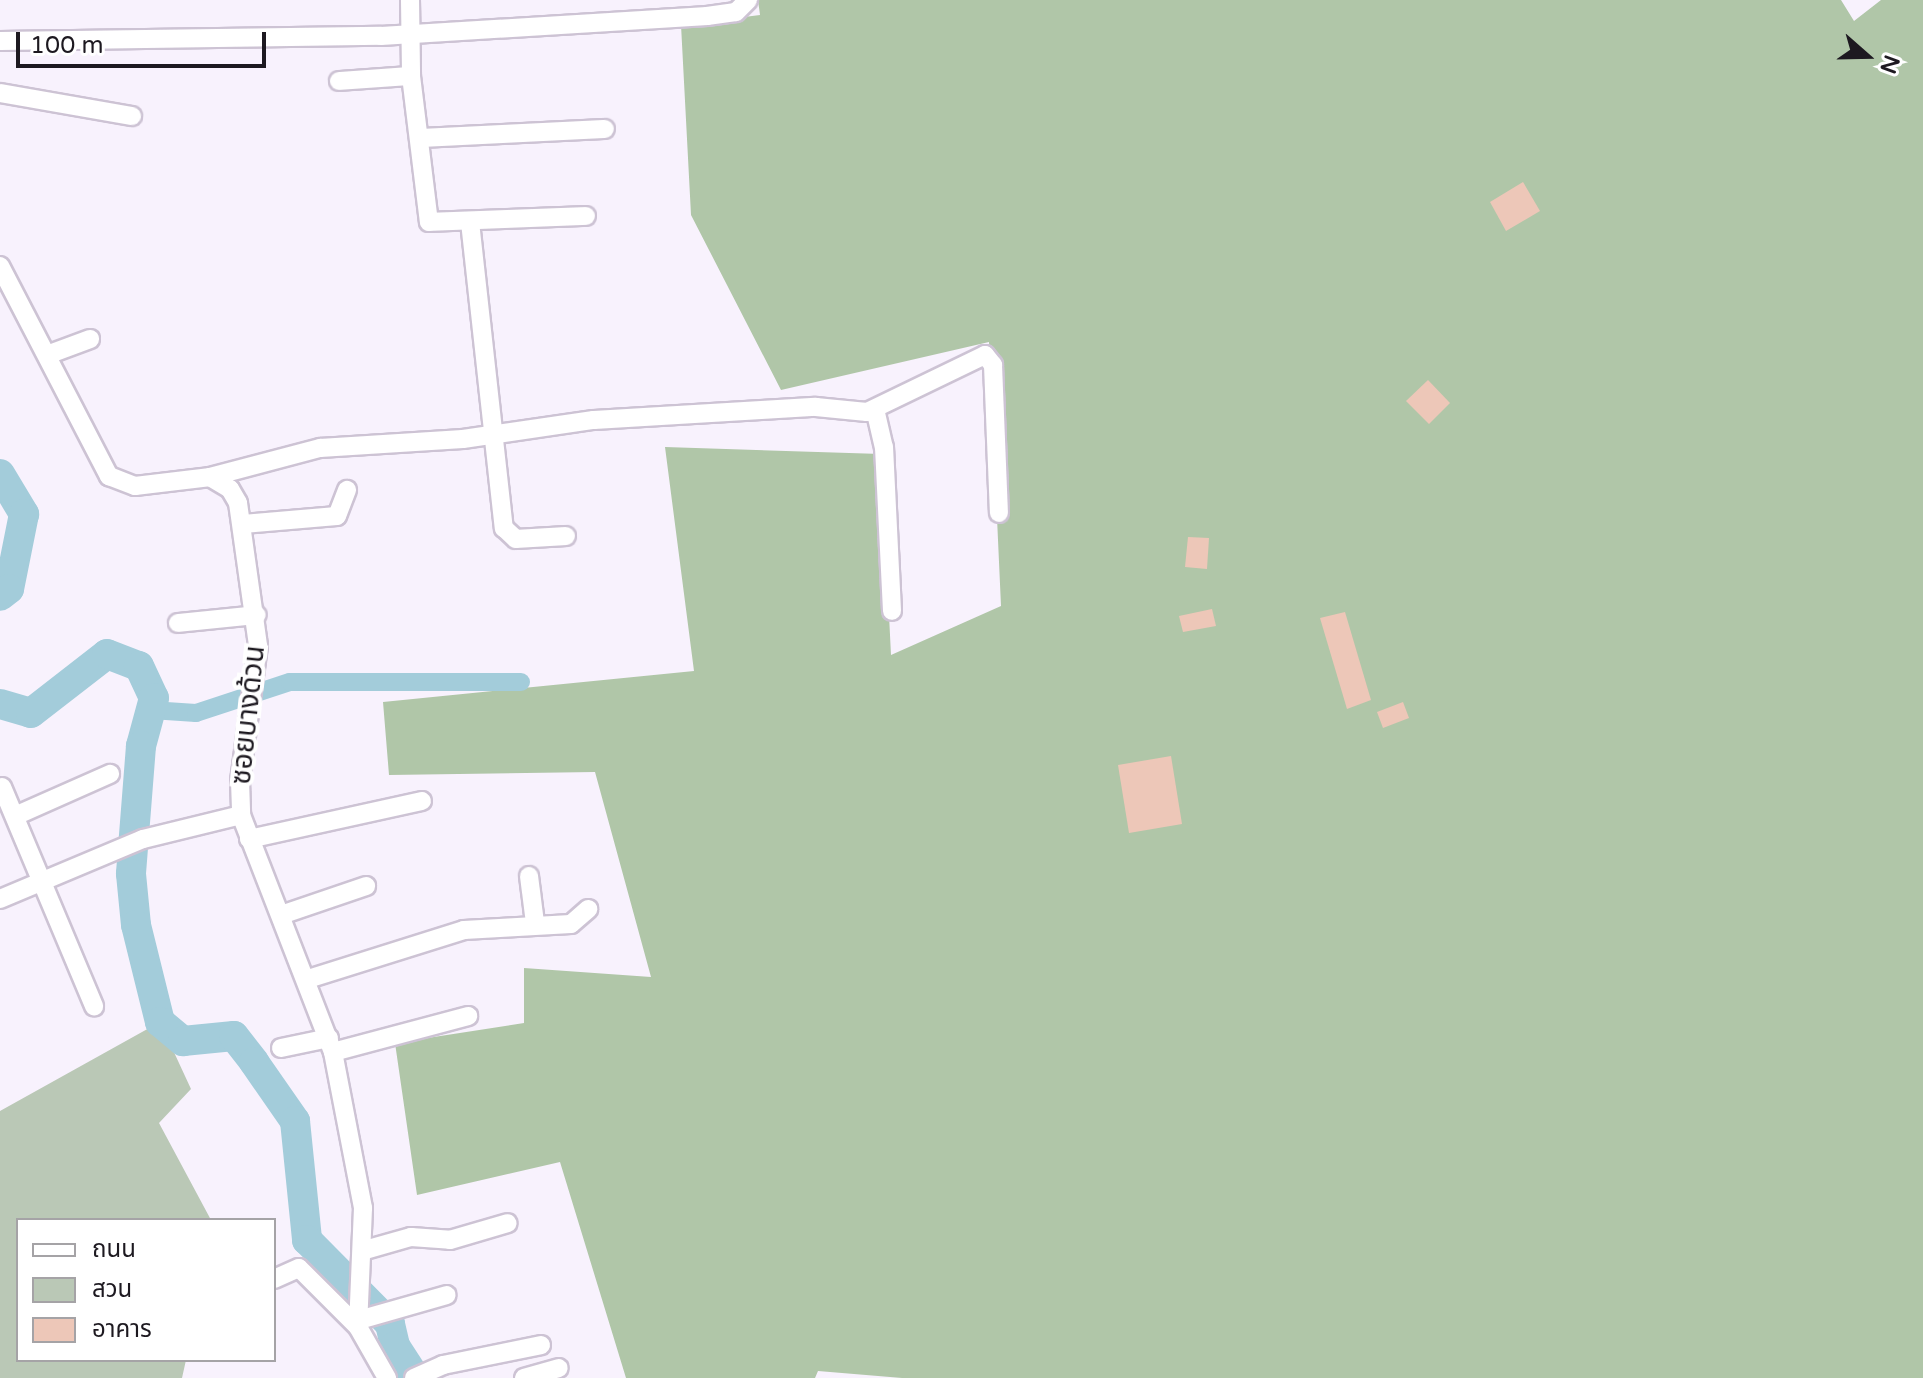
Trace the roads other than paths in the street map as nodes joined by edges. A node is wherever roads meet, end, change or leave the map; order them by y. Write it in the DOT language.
graph roads {
  1 [pos="410,0"];
  2 [pos="748,0"];
  3 [pos="410,38"];
  4 [pos="0,41"];
  5 [pos="411,70"];
  6 [pos="339,81"];
  7 [pos="0,93"];
  8 [pos="132,116"];
  9 [pos="605,129"];
  10 [pos="420,138"];
  11 [pos="586,216"];
  12 [pos="470,222"];
  13 [pos="0,266"];
  14 [pos="90,339"];
  15 [pos="47,355"];
  16 [pos="875,409"];
  17 [pos="492,433"];
  18 [pos="210,477"];
  19 [pos="347,490"];
  20 [pos="999,513"];
  21 [pos="243,524"];
  22 [pos="566,536"];
  23 [pos="892,611"];
  24 [pos="257,615"];
  25 [pos="178,623"];
  26 [pos="110,774"];
  27 [pos="2,787"];
  28 [pos="422,801"];
  29 [pos="241,815"];
  30 [pos="15,816"];
  31 [pos="249,839"];
  32 [pos="529,876"];
  33 [pos="40,881"];
  34 [pos="366,886"];
  35 [pos="0,899"];
  36 [pos="588,909"];
  37 [pos="281,915"];
  38 [pos="535,923"];
  39 [pos="308,979"];
  40 [pos="94,1006"];
  41 [pos="468,1016"];
  42 [pos="331,1045"];
  43 [pos="281,1048"];
  44 [pos="508,1223"];
  45 [pos="364,1258"];
  46 [pos="276,1278"];
  47 [pos="447,1295"];
  48 [pos="368,1317"];
  49 [pos="541,1345"];
  50 [pos="559,1368"];
  51 [pos="418,1375"];
  52 [pos="387,1378"];
  53 [pos="524,1378"];
  1 -- 3 [label="street"];
  2 -- 3 [label="street"];
  3 -- 4 [label="street"];
  3 -- 5 [label="street"];
  5 -- 6 [label="street"];
  5 -- 10 [label="street"];
  7 -- 8 [label="street"];
  9 -- 10 [label="street"];
  10 -- 12 [label="street"];
  11 -- 12 [label="street"];
  12 -- 17 [label="street"];
  13 -- 15 [label="street"];
  14 -- 15 [label="street"];
  15 -- 18 [label="street"];
  16 -- 17 [label="street"];
  16 -- 20 [label="street"];
  16 -- 23 [label="street"];
  17 -- 18 [label="street"];
  17 -- 22 [label="street"];
  18 -- 21 [label="street, ซอยบางด้วน"];
  19 -- 21 [label="street"];
  21 -- 24 [label="street, ซอยบางด้วน"];
  24 -- 25 [label="street"];
  24 -- 29 [label="street, ซอยบางด้วน"];
  26 -- 30 [label="street"];
  27 -- 30 [label="street"];
  28 -- 31 [label="street"];
  29 -- 31 [label="street, ซอยบางด้วน"];
  29 -- 33 [label="street"];
  30 -- 33 [label="street"];
  31 -- 37 [label="street, ซอยบางด้วน"];
  32 -- 38 [label="street"];
  33 -- 35 [label="street"];
  33 -- 40 [label="street"];
  34 -- 37 [label="street"];
  36 -- 38 [label="street"];
  37 -- 39 [label="street, ซอยบางด้วน"];
  38 -- 39 [label="street"];
  39 -- 42 [label="street, ซอยบางด้วน"];
  41 -- 42 [label="street"];
  42 -- 43 [label="street"];
  42 -- 45 [label="street, ซอยบางด้วน"];
  44 -- 45 [label="street"];
  45 -- 48 [label="street, ซอยบางด้วน"];
  46 -- 48 [label="street"];
  47 -- 48 [label="street"];
  48 -- 52 [label="street"];
  49 -- 51 [label="street"];
  50 -- 53 [label="street"];
}
